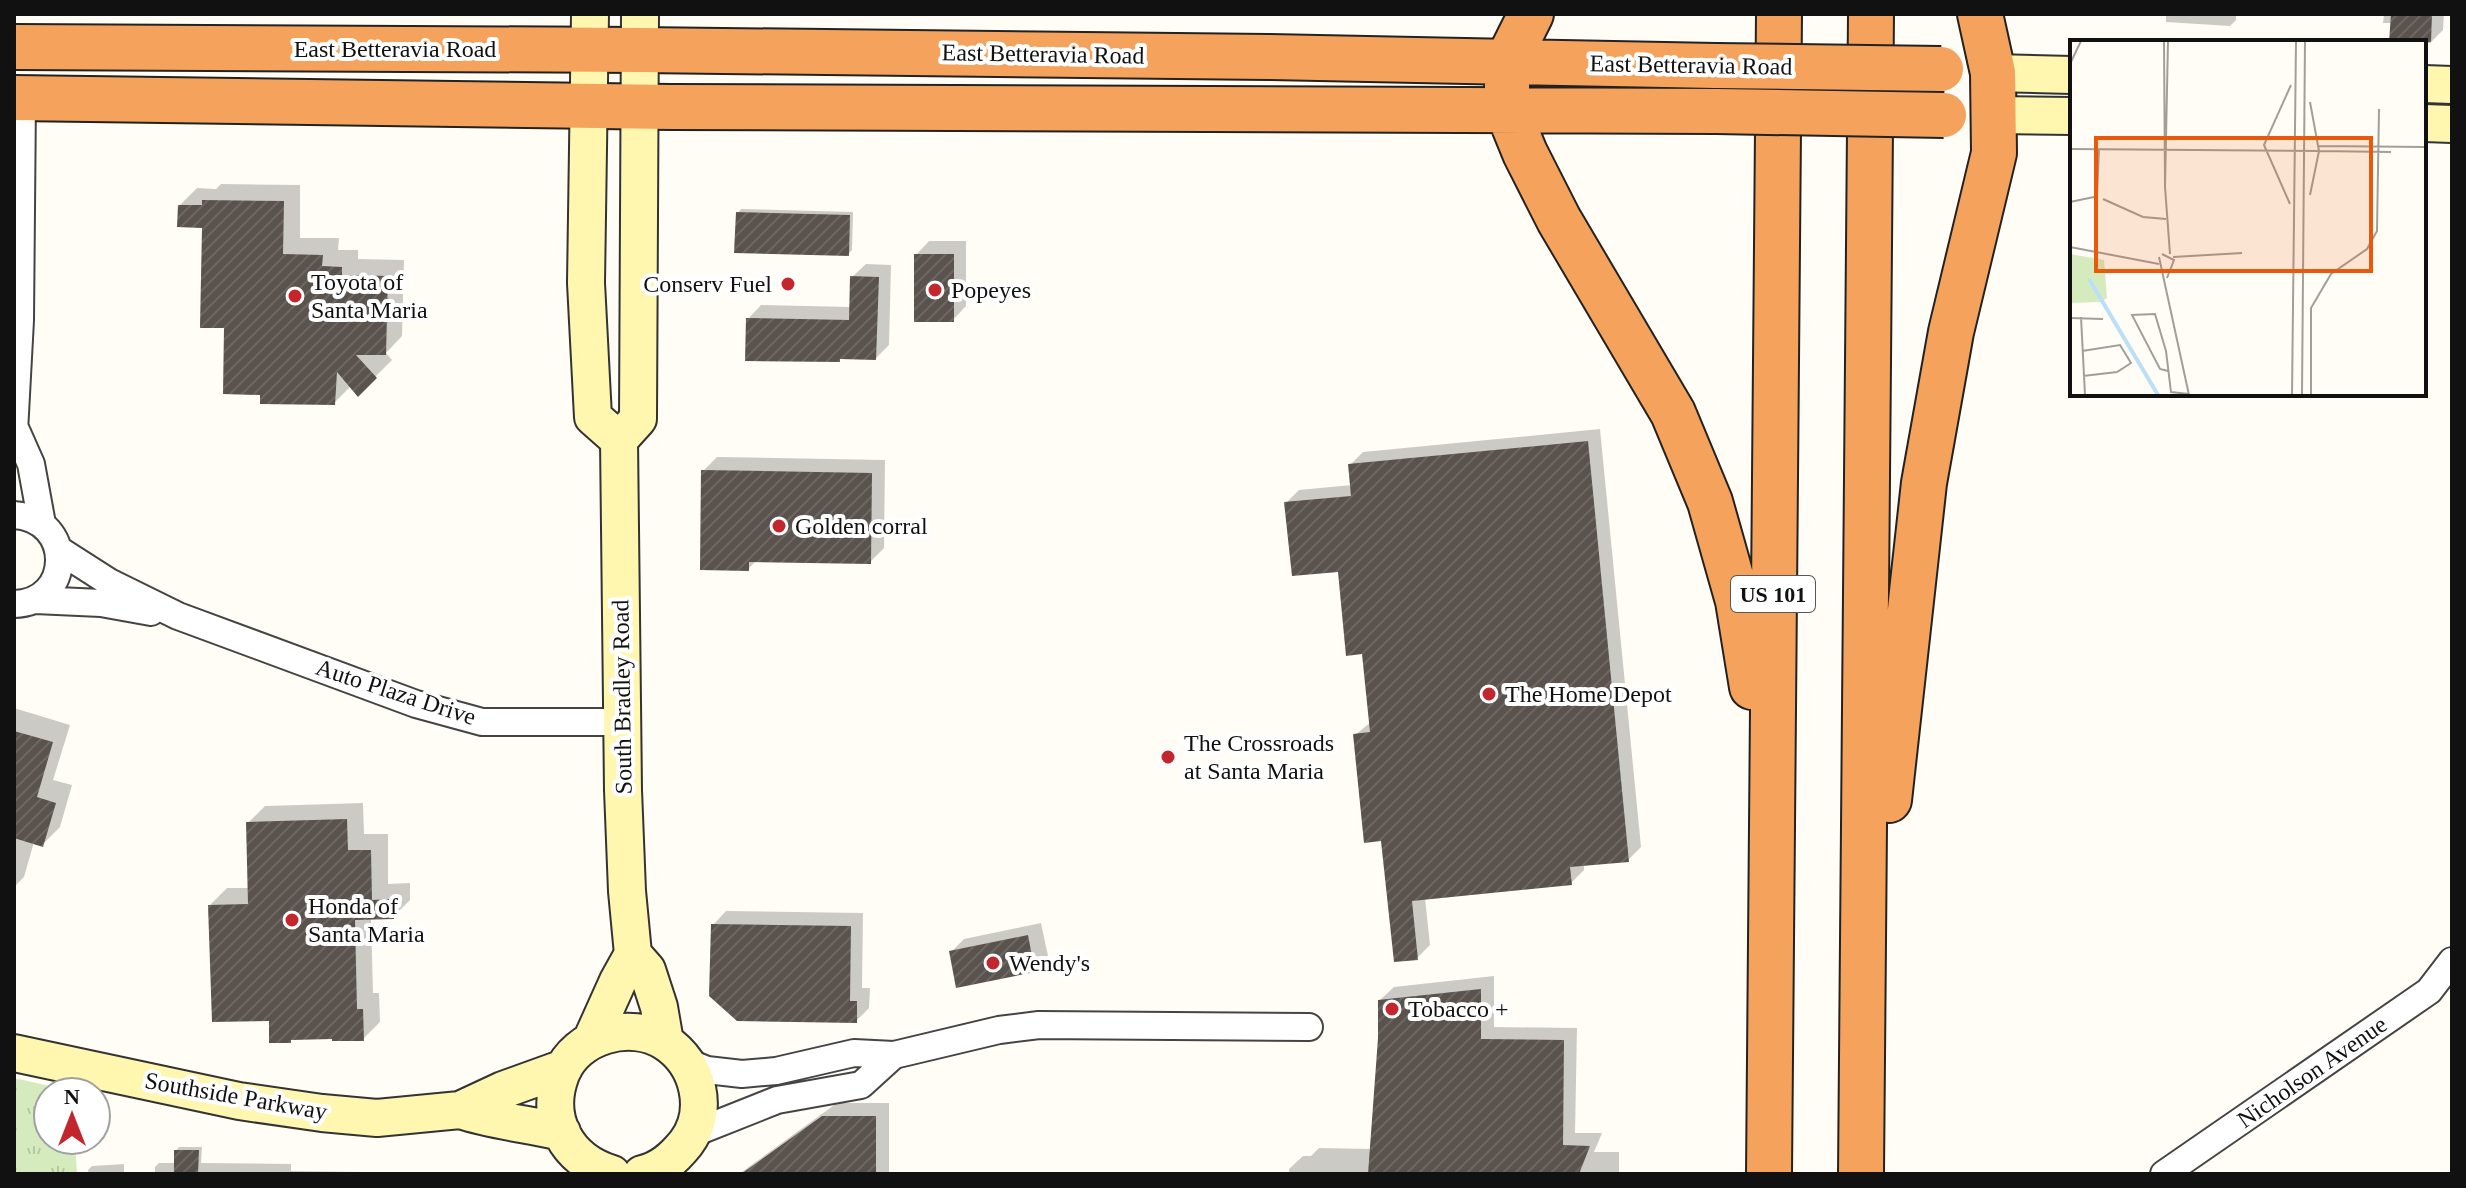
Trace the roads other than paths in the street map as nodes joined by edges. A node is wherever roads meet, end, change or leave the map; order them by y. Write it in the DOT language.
graph roads {
  1 [pos="1531,14"];
  2 [pos="1779,14"];
  3 [pos="1871,14"];
  4 [pos="1980,14"];
  5 [pos="589,32"];
  6 [pos="640,32"];
  7 [pos="14,47"];
  8 [pos="1507,62"];
  9 [pos="2070,75"];
  10 [pos="2426,84"];
  11 [pos="2452,85"];
  12 [pos="1994,94"];
  13 [pos="18,98"];
  14 [pos="587,106"];
  15 [pos="639,106"];
  16 [pos="1507,109"];
  17 [pos="2070,115"];
  18 [pos="2426,123"];
  19 [pos="2452,124"];
  20 [pos="15,430"];
  21 [pos="619,440"];
  22 [pos="14,515"];
  23 [pos="42,524"];
  24 [pos="59,550"];
  25 [pos="25,602"];
  26 [pos="178,616"];
  27 [pos="622,722"];
  28 [pos="1769,921"];
  29 [pos="633,954"];
  30 [pos="2452,961"];
  31 [pos="1864,1017"];
  32 [pos="1309,1027"];
  33 [pos="591,1041"];
  34 [pos="676,1052"];
  35 [pos="14,1053"];
  36 [pos="894,1055"];
  37 [pos="564,1068"];
  38 [pos="460,1110"];
  39 [pos="562,1132"];
  40 [pos="694,1133"];
  41 [pos="599,1171"];
  42 [pos="656,1171"];
  43 [pos="1769,1174"];
  44 [pos="1861,1174"];
  45 [pos="2164,1174"];
  1 -- 8 [label="highway"];
  2 -- 28 [label="highway, US 101"];
  3 -- 31 [label="highway"];
  4 -- 12 [label="highway"];
  5 -- 6 [label="highway, East Betteravia Road"];
  5 -- 7 [label="highway, East Betteravia Road"];
  5 -- 14 [label="street"];
  6 -- 8 [label="highway, East Betteravia Road"];
  6 -- 15 [label="street"];
  8 -- 12 [label="highway, East Betteravia Road, bridge"];
  8 -- 16 [label="highway"];
  9 -- 12 [label="street, East Betteravia Road"];
  10 -- 11 [label="street"];
  12 -- 16 [label="highway, East Betteravia Road, bridge"];
  12 -- 17 [label="street, East Betteravia Road"];
  12 -- 31 [label="highway"];
  13 -- 14 [label="highway, East Betteravia Road"];
  13 -- 20 [label="street"];
  14 -- 15 [label="highway, East Betteravia Road"];
  14 -- 21 [label="street"];
  15 -- 16 [label="highway, East Betteravia Road"];
  15 -- 21 [label="street"];
  16 -- 28 [label="highway"];
  18 -- 19 [label="street"];
  20 -- 23 [label="street"];
  21 -- 27 [label="street, South Bradley Road"];
  22 -- 23 [label="street"];
  23 -- 24 [label="street"];
  24 -- 25 [label="street"];
  24 -- 26 [label="street, Auto Plaza Drive"];
  25 -- 26 [label="street, Auto Plaza Drive"];
  26 -- 27 [label="street, Auto Plaza Drive"];
  27 -- 29 [label="street, South Bradley Road"];
  28 -- 43 [label="highway, US 101"];
  29 -- 33 [label="street"];
  29 -- 34 [label="street, South Bradley Road"];
  30 -- 45 [label="street, Nicholson Avenue"];
  31 -- 44 [label="highway"];
  32 -- 36 [label="street"];
  33 -- 34 [label="street"];
  33 -- 37 [label="street"];
  34 -- 36 [label="street"];
  34 -- 40 [label="street, South Bradley Road"];
  35 -- 38 [label="street, Southside Parkway"];
  36 -- 40 [label="street"];
  37 -- 38 [label="street, Southside Parkway"];
  37 -- 39 [label="street"];
  38 -- 39 [label="street, Southside Parkway"];
  39 -- 41 [label="street"];
  40 -- 42 [label="street"];
}
